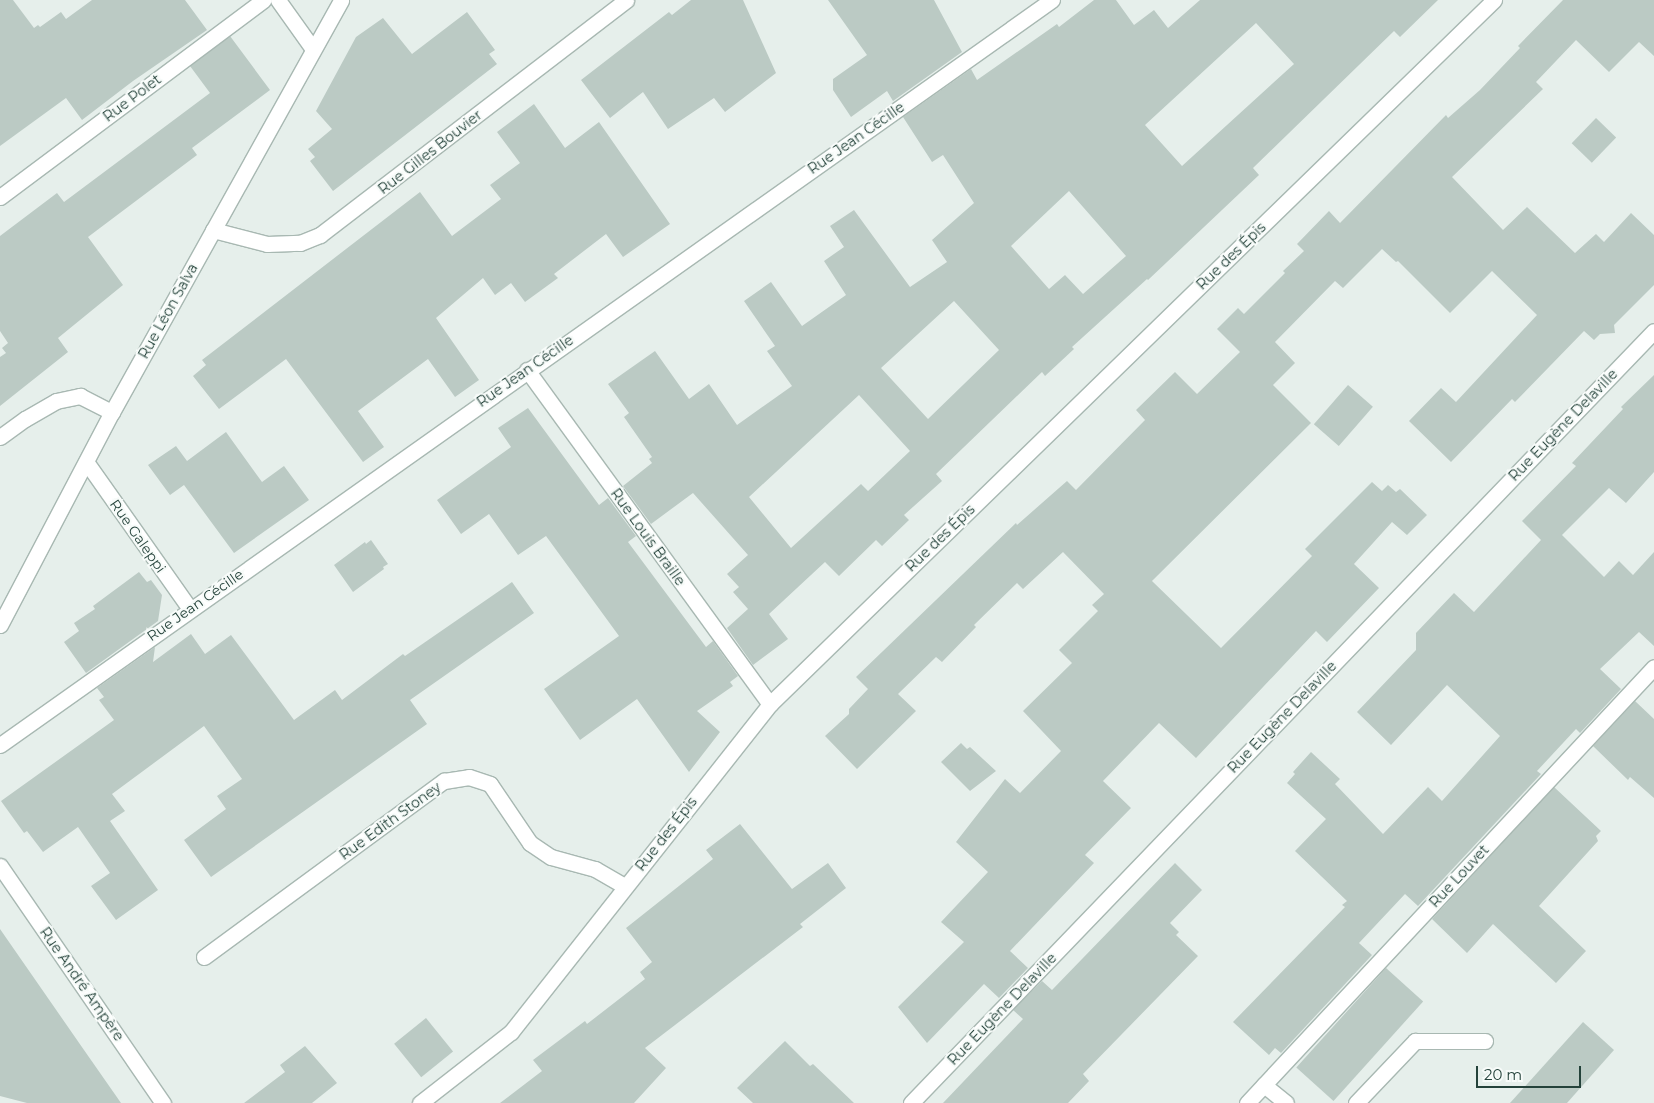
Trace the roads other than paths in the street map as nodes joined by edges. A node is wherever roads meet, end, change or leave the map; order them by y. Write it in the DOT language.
graph roads {
  1 [pos="263,0"];
  2 [pos="278,0"];
  3 [pos="341,0"];
  4 [pos="626,0"];
  5 [pos="1052,0"];
  6 [pos="1494,0"];
  7 [pos="313,49"];
  8 [pos="0,197"];
  9 [pos="213,230"];
  10 [pos="1654,331"];
  11 [pos="526,370"];
  12 [pos="112,412"];
  13 [pos="0,437"];
  14 [pos="87,463"];
  15 [pos="190,609"];
  16 [pos="0,625"];
  17 [pos="1654,667"];
  18 [pos="770,704"];
  19 [pos="0,745"];
  20 [pos="0,866"];
  21 [pos="625,886"];
  22 [pos="204,957"];
  23 [pos="1485,1042"];
  24 [pos="1264,1085"];
  25 [pos="163,1103"];
  26 [pos="420,1103"];
  27 [pos="911,1103"];
  28 [pos="1247,1103"];
  29 [pos="1286,1103"];
  30 [pos="1356,1103"];
  1 -- 8 [label="street, Rue Polet"];
  2 -- 7 [label="street"];
  3 -- 7 [label="street, Rue Léon Salva"];
  4 -- 9 [label="street, Rue Gilles Bouvier"];
  5 -- 11 [label="street, Rue Jean Cécille"];
  6 -- 18 [label="street, Rue des Épis"];
  7 -- 9 [label="street, Rue Léon Salva"];
  9 -- 12 [label="street, Rue Léon Salva"];
  10 -- 27 [label="street, Rue Eugène Delaville"];
  11 -- 15 [label="street, Rue Jean Cécille"];
  11 -- 18 [label="street, Rue Louis Braille"];
  12 -- 13 [label="street"];
  12 -- 14 [label="street, Rue Léon Salva"];
  14 -- 15 [label="street, Rue Galeppi"];
  14 -- 16 [label="street, Rue Léon Salva"];
  15 -- 19 [label="street, Rue Jean Cécille"];
  17 -- 24 [label="street, Rue Louvet"];
  18 -- 21 [label="street, Rue des Épis"];
  20 -- 25 [label="street, Rue André Ampère"];
  21 -- 22 [label="street, Rue Edith Stoney"];
  21 -- 26 [label="street, Rue des Épis"];
  23 -- 30 [label="street"];
  24 -- 28 [label="street, Rue Louvet"];
  24 -- 29 [label="street"];
}
